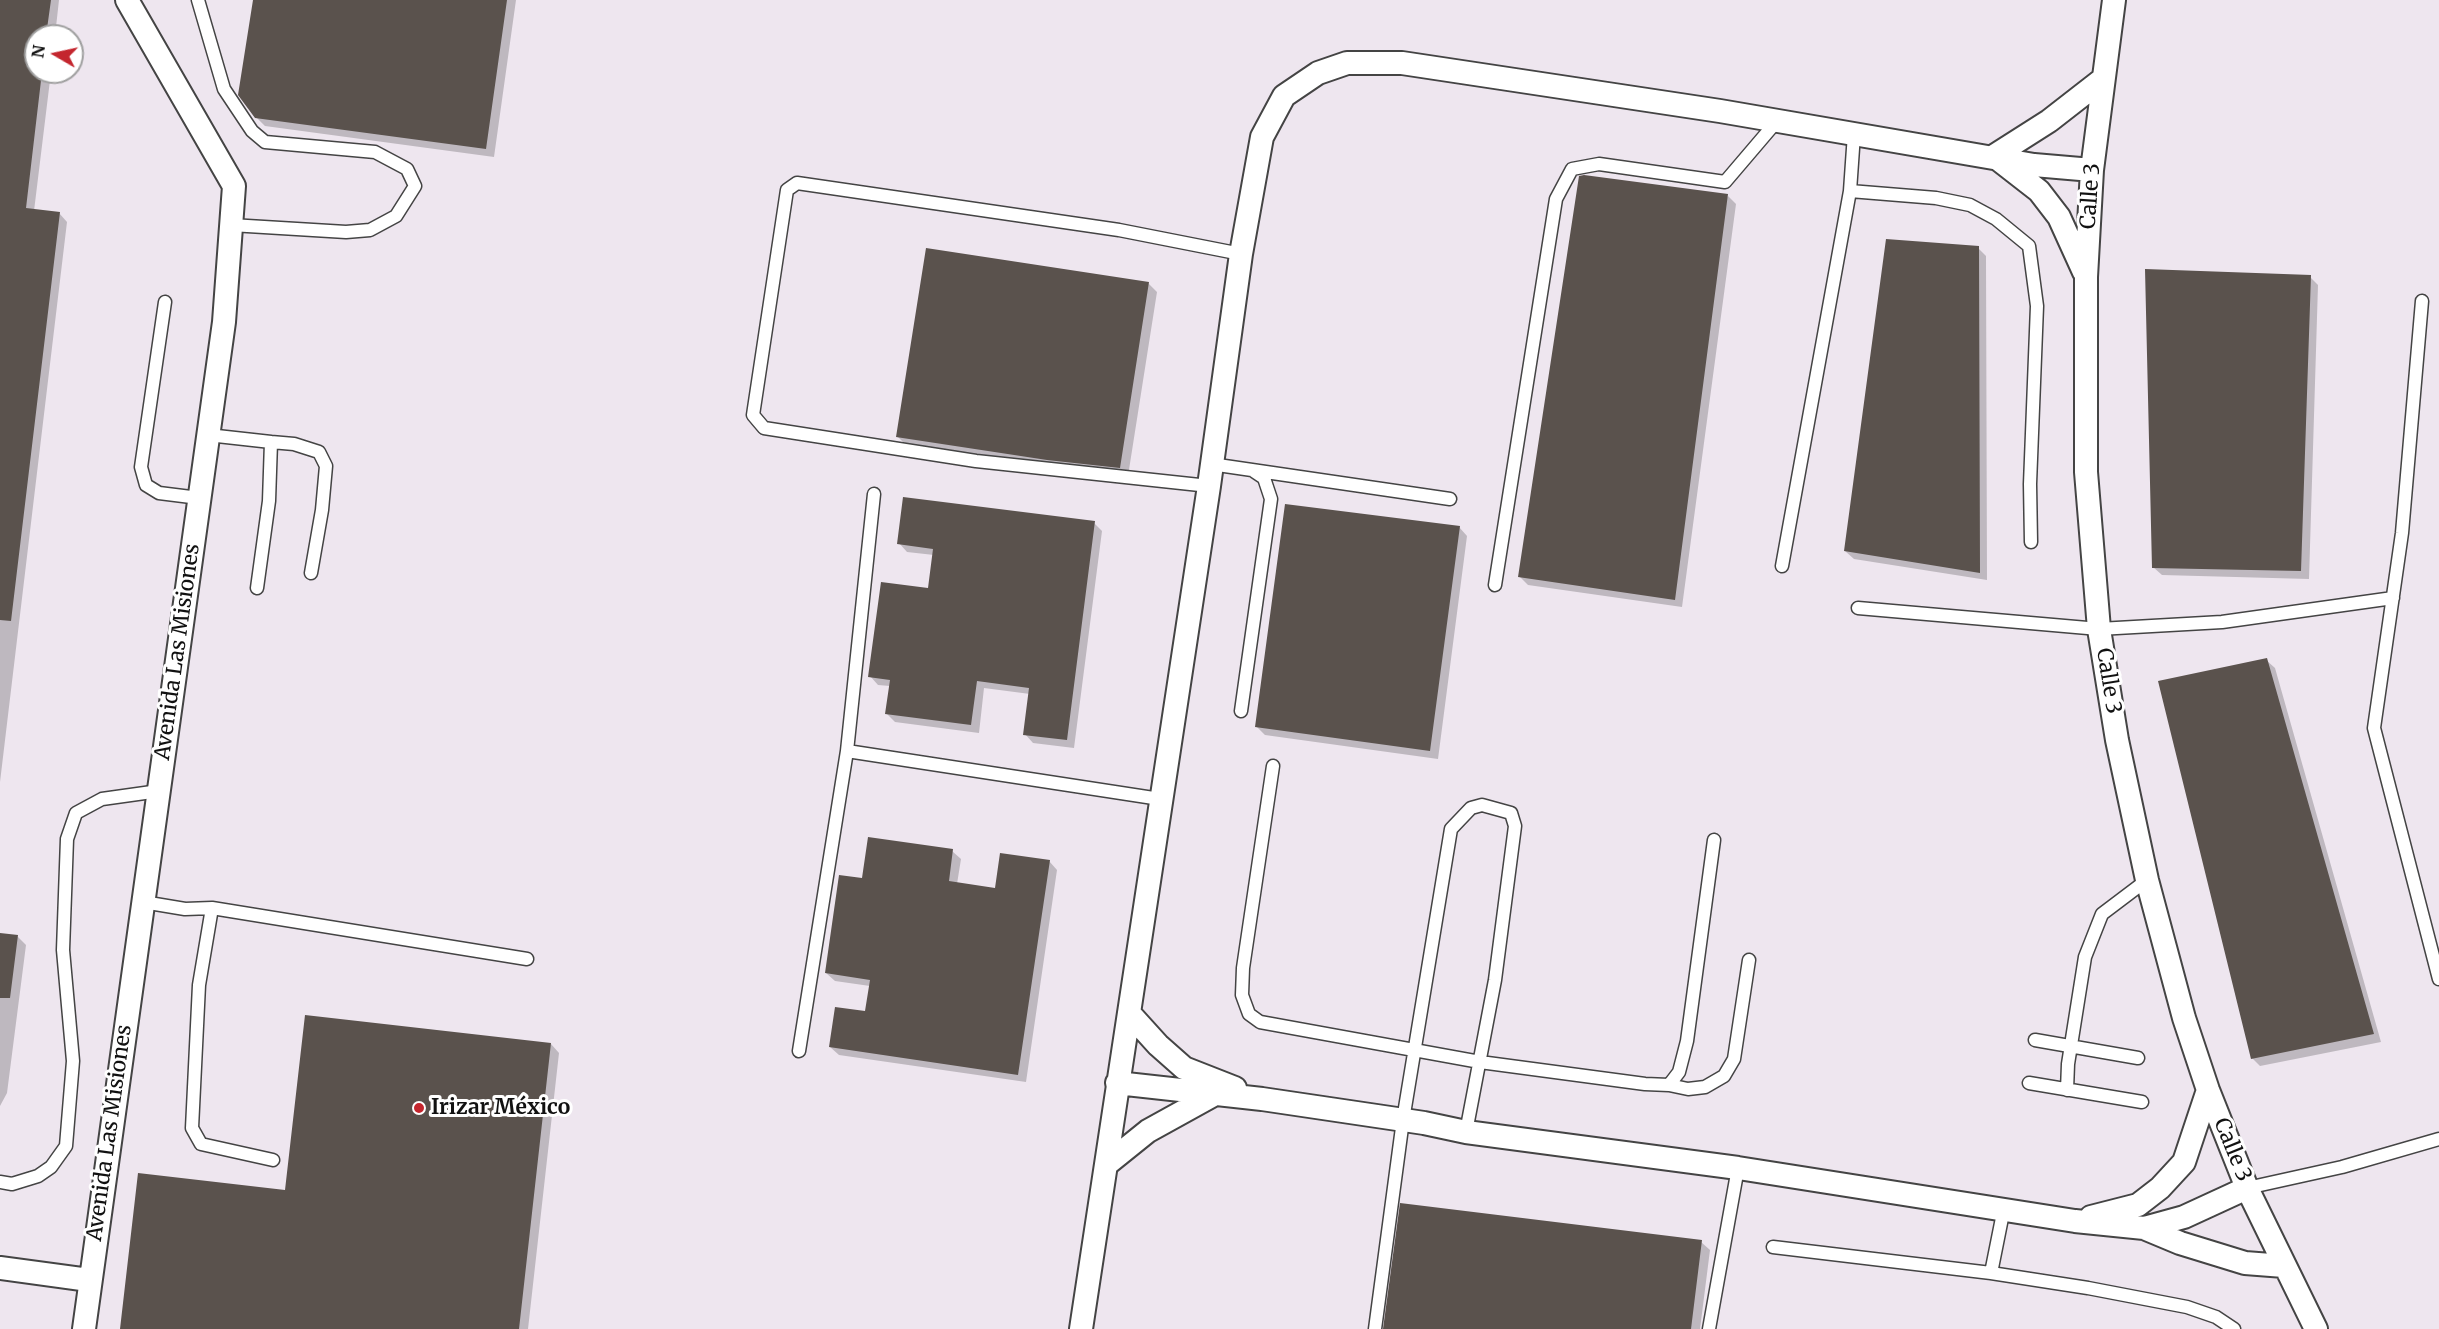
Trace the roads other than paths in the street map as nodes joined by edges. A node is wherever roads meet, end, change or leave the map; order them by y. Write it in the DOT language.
graph roads {
  1 [pos="127,0"];
  2 [pos="198,0"];
  3 [pos="2114,0"];
  4 [pos="2103,79"];
  5 [pos="1777,121"];
  6 [pos="1854,134"];
  7 [pos="1994,156"];
  8 [pos="2092,170"];
  9 [pos="1850,191"];
  10 [pos="231,225"];
  11 [pos="1241,254"];
  12 [pos="2086,277"];
  13 [pos="2422,301"];
  14 [pos="165,303"];
  15 [pos="208,435"];
  16 [pos="271,442"];
  17 [pos="1252,470"];
  18 [pos="1210,475"];
  19 [pos="874,495"];
  20 [pos="200,498"];
  21 [pos="1450,499"];
  22 [pos="2031,542"];
  23 [pos="1782,566"];
  24 [pos="311,573"];
  25 [pos="1494,585"];
  26 [pos="257,588"];
  27 [pos="2393,598"];
  28 [pos="1858,608"];
  29 [pos="2099,629"];
  30 [pos="1241,711"];
  31 [pos="847,751"];
  32 [pos="1273,766"];
  33 [pos="159,791"];
  34 [pos="1160,799"];
  35 [pos="1714,840"];
  36 [pos="2147,880"];
  37 [pos="143,902"];
  38 [pos="212,908"];
  39 [pos="527,959"];
  40 [pos="1749,960"];
  41 [pos="2439,979"];
  42 [pos="1129,1013"];
  43 [pos="2035,1040"];
  44 [pos="2071,1047"];
  45 [pos="1415,1048"];
  46 [pos="799,1051"];
  47 [pos="2138,1058"];
  48 [pos="1480,1062"];
  49 [pos="1117,1083"];
  50 [pos="2029,1083"];
  51 [pos="1669,1085"];
  52 [pos="2067,1090"];
  53 [pos="2208,1090"];
  54 [pos="1215,1094"];
  55 [pos="1262,1098"];
  56 [pos="2142,1102"];
  57 [pos="1403,1120"];
  58 [pos="1466,1132"];
  59 [pos="2439,1139"];
  60 [pos="273,1160"];
  61 [pos="1107,1164"];
  62 [pos="1738,1168"];
  63 [pos="0,1182"];
  64 [pos="2247,1188"];
  65 [pos="2004,1208"];
  66 [pos="2075,1221"];
  67 [pos="2144,1228"];
  68 [pos="1773,1246"];
  69 [pos="2284,1266"];
  70 [pos="0,1268"];
  71 [pos="1991,1273"];
  72 [pos="89,1280"];
  73 [pos="84,1329"];
  74 [pos="1081,1329"];
  75 [pos="1375,1329"];
  76 [pos="1709,1329"];
  77 [pos="2234,1329"];
  78 [pos="2316,1329"];
  1 -- 10 [label="street, Avenida Las Misiones"];
  2 -- 10 [label="lane"];
  3 -- 4 [label="street, Calle 3"];
  4 -- 7 [label="street"];
  4 -- 8 [label="street, Calle 3"];
  5 -- 6 [label="street"];
  5 -- 11 [label="street"];
  5 -- 25 [label="lane"];
  6 -- 7 [label="street"];
  6 -- 9 [label="lane"];
  7 -- 8 [label="street"];
  7 -- 12 [label="street"];
  8 -- 12 [label="street, Calle 3"];
  9 -- 22 [label="lane"];
  9 -- 23 [label="lane"];
  10 -- 15 [label="street, Avenida Las Misiones"];
  11 -- 18 [label="street"];
  11 -- 18 [label="lane"];
  12 -- 29 [label="street, Calle 3"];
  13 -- 27 [label="lane"];
  14 -- 20 [label="lane"];
  15 -- 16 [label="lane"];
  15 -- 20 [label="street, Avenida Las Misiones"];
  16 -- 24 [label="lane"];
  16 -- 26 [label="lane"];
  17 -- 18 [label="lane"];
  17 -- 21 [label="lane"];
  17 -- 30 [label="lane"];
  18 -- 34 [label="street"];
  19 -- 31 [label="lane"];
  20 -- 33 [label="street, Avenida Las Misiones"];
  27 -- 29 [label="lane"];
  27 -- 41 [label="lane"];
  28 -- 29 [label="lane"];
  29 -- 36 [label="street, Calle 3"];
  31 -- 34 [label="lane"];
  31 -- 46 [label="lane"];
  32 -- 45 [label="lane"];
  33 -- 37 [label="street, Avenida Las Misiones"];
  33 -- 63 [label="lane"];
  34 -- 42 [label="street"];
  35 -- 51 [label="lane"];
  36 -- 44 [label="lane"];
  36 -- 53 [label="street, Calle 3"];
  37 -- 38 [label="lane"];
  37 -- 72 [label="street, Avenida Las Misiones"];
  38 -- 39 [label="lane"];
  38 -- 60 [label="lane"];
  40 -- 51 [label="lane"];
  42 -- 49 [label="street"];
  42 -- 55 [label="street"];
  43 -- 44 [label="lane"];
  44 -- 47 [label="lane"];
  44 -- 52 [label="lane"];
  45 -- 48 [label="lane"];
  45 -- 48 [label="lane"];
  45 -- 57 [label="lane"];
  48 -- 51 [label="lane"];
  48 -- 58 [label="lane"];
  49 -- 54 [label="street"];
  49 -- 61 [label="street"];
  50 -- 52 [label="lane"];
  52 -- 56 [label="lane"];
  53 -- 64 [label="street, Calle 3"];
  53 -- 66 [label="street"];
  54 -- 55 [label="street"];
  54 -- 61 [label="street"];
  55 -- 57 [label="street"];
  57 -- 58 [label="street"];
  57 -- 75 [label="lane"];
  58 -- 62 [label="street"];
  59 -- 64 [label="lane"];
  61 -- 74 [label="street"];
  62 -- 65 [label="street"];
  62 -- 76 [label="lane"];
  64 -- 67 [label="street"];
  64 -- 69 [label="street, Calle 3"];
  65 -- 66 [label="street"];
  65 -- 71 [label="lane"];
  66 -- 67 [label="street"];
  67 -- 69 [label="street"];
  68 -- 71 [label="lane"];
  69 -- 78 [label="street, Calle 3"];
  70 -- 72 [label="street"];
  71 -- 77 [label="lane"];
  72 -- 73 [label="street, Avenida Las Misiones"];
}
